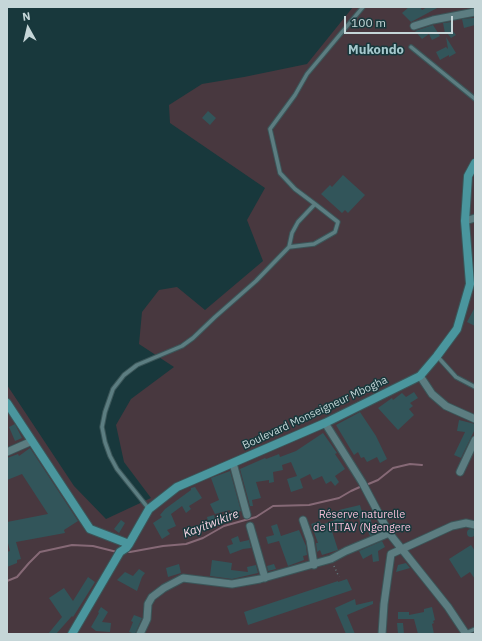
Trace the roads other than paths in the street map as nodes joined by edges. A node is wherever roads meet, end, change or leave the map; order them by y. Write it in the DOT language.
graph roads {
  1 [pos="363,7"];
  2 [pos="475,12"];
  3 [pos="414,26"];
  4 [pos="411,47"];
  5 [pos="475,99"];
  6 [pos="475,163"];
  7 [pos="315,204"];
  8 [pos="475,218"];
  9 [pos="465,221"];
  10 [pos="289,247"];
  11 [pos="437,356"];
  12 [pos="420,376"];
  13 [pos="475,387"];
  14 [pos="7,403"];
  15 [pos="475,419"];
  16 [pos="325,423"];
  17 [pos="475,440"];
  18 [pos="32,441"];
  19 [pos="7,452"];
  20 [pos="233,463"];
  21 [pos="460,472"];
  22 [pos="149,509"];
  23 [pos="247,515"];
  24 [pos="303,520"];
  25 [pos="475,525"];
  26 [pos="250,526"];
  27 [pos="389,533"];
  28 [pos="125,548"];
  29 [pos="401,549"];
  30 [pos="314,564"];
  31 [pos="265,578"];
  32 [pos="475,629"];
  33 [pos="72,634"];
  34 [pos="140,634"];
  35 [pos="382,634"];
  36 [pos="466,634"];
  1 -- 7 [label="lane"];
  2 -- 3 [label="street"];
  4 -- 5 [label="lane"];
  6 -- 9 [label="street, Boulevard Monseigneur Mbogha"];
  7 -- 10 [label="lane"];
  7 -- 10 [label="lane"];
  8 -- 9 [label="street"];
  9 -- 11 [label="street, Boulevard Monseigneur Mbogha"];
  10 -- 22 [label="lane"];
  11 -- 12 [label="street, Boulevard Monseigneur Mbogha"];
  11 -- 13 [label="lane"];
  12 -- 15 [label="street"];
  12 -- 16 [label="street, Boulevard Monseigneur Mbogha"];
  14 -- 18 [label="street"];
  16 -- 20 [label="street, Boulevard Monseigneur Mbogha"];
  16 -- 27 [label="street"];
  17 -- 21 [label="street"];
  18 -- 19 [label="street"];
  18 -- 28 [label="street"];
  20 -- 22 [label="street, Boulevard Monseigneur Mbogha"];
  20 -- 23 [label="street"];
  22 -- 28 [label="street, Boulevard Monseigneur Mbogha"];
  24 -- 30 [label="street"];
  25 -- 29 [label="street"];
  26 -- 31 [label="street"];
  27 -- 29 [label="street"];
  27 -- 30 [label="street"];
  28 -- 33 [label="street, Boulevard Monseigneur Mbogha"];
  29 -- 35 [label="street"];
  29 -- 36 [label="street"];
  30 -- 31 [label="street"];
  31 -- 34 [label="street"];
  32 -- 36 [label="lane"];
}
